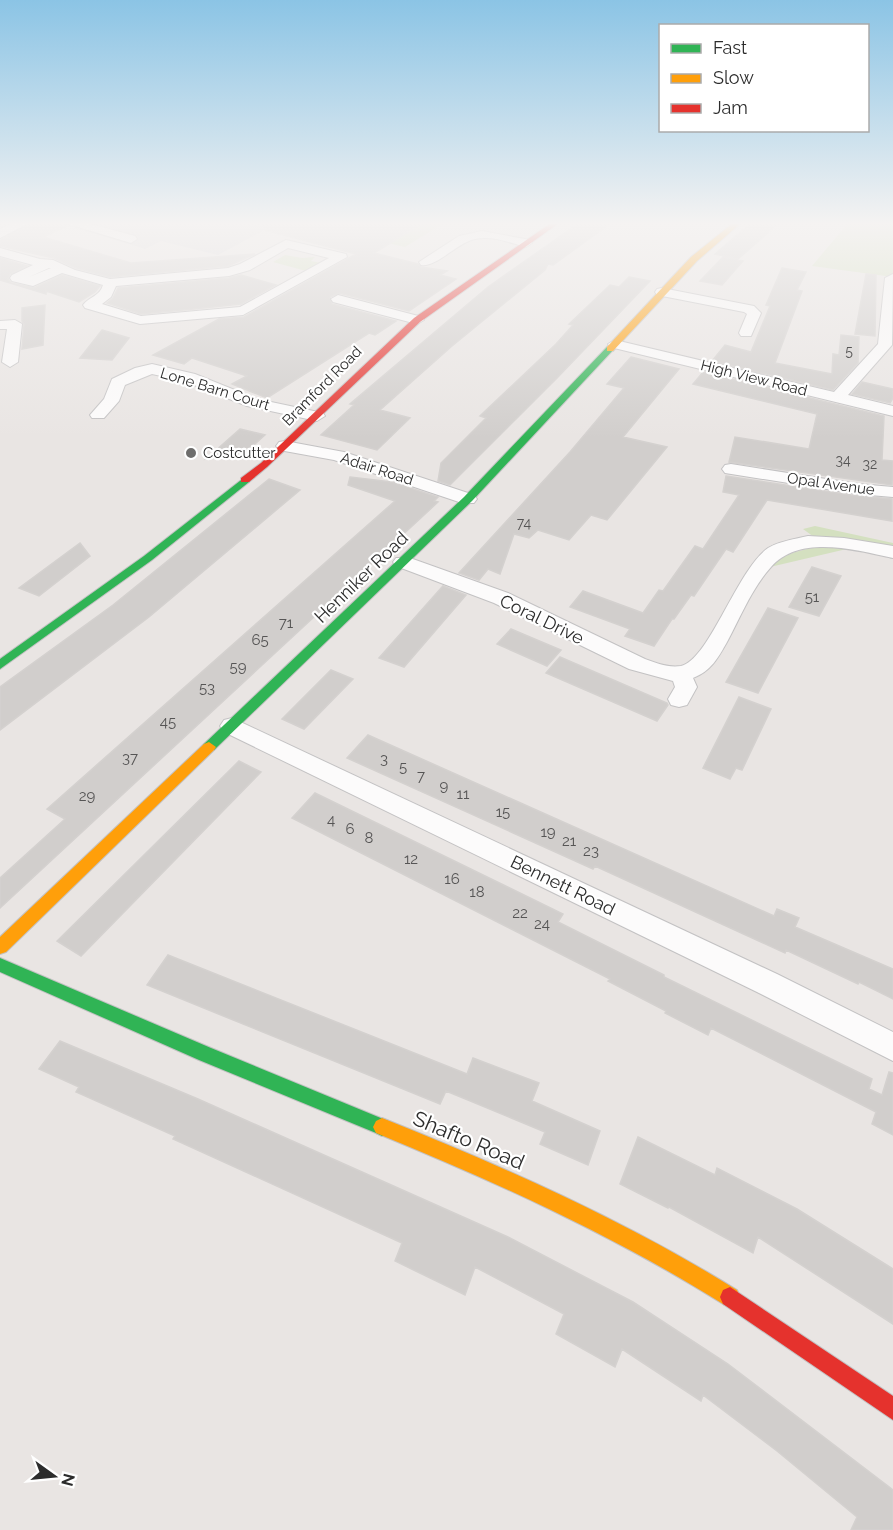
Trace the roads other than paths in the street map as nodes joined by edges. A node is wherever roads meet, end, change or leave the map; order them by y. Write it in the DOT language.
graph roads {
  1 [pos="106,294"];
  2 [pos="273,294"];
  3 [pos="453,294"];
  4 [pos="660,294"];
  5 [pos="674,294"];
  6 [pos="891,294"];
  7 [pos="338,299"];
  8 [pos="417,320"];
  9 [pos="0,325"];
  10 [pos="746,333"];
  11 [pos="615,344"];
  12 [pos="10,362"];
  13 [pos="837,398"];
  14 [pos="893,411"];
  15 [pos="98,415"];
  16 [pos="317,416"];
  17 [pos="285,446"];
  18 [pos="731,469"];
  19 [pos="893,492"];
  20 [pos="468,499"];
  21 [pos="893,552"];
  22 [pos="403,562"];
  23 [pos="0,665"];
  24 [pos="681,674"];
  25 [pos="680,699"];
  26 [pos="232,726"];
  27 [pos="0,947"];
  28 [pos="0,965"];
  29 [pos="893,1047"];
  30 [pos="893,1409"];
  1 -- 2 [label="street"];
  3 -- 8 [label="street, Bramford Road"];
  4 -- 11 [label="street, Henniker Road"];
  5 -- 10 [label="street"];
  6 -- 13 [label="street"];
  7 -- 8 [label="street"];
  8 -- 16 [label="street, Bramford Road"];
  9 -- 12 [label="street"];
  11 -- 13 [label="street, High View Road"];
  11 -- 20 [label="street, Henniker Road"];
  13 -- 14 [label="street, High View Road"];
  15 -- 16 [label="street, Lone Barn Court"];
  16 -- 17 [label="street, Bramford Road"];
  17 -- 20 [label="street, Adair Road"];
  17 -- 23 [label="street, Bramford Road"];
  18 -- 19 [label="street, Opal Avenue"];
  20 -- 22 [label="street, Henniker Road"];
  21 -- 24 [label="street"];
  22 -- 24 [label="street, Coral Drive"];
  22 -- 26 [label="street, Henniker Road"];
  24 -- 25 [label="street"];
  26 -- 27 [label="street, Henniker Road"];
  26 -- 29 [label="street, Bennett Road"];
  28 -- 30 [label="street, Shafto Road"];
}
